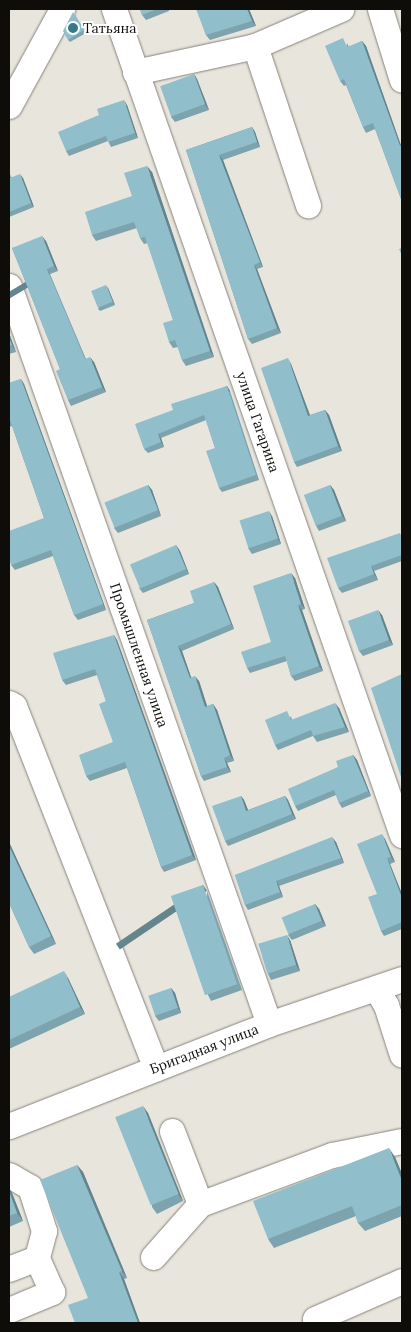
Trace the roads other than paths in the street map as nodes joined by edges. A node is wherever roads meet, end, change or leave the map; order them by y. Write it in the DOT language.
graph roads {
  1 [pos="62,9"];
  2 [pos="114,9"];
  3 [pos="342,9"];
  4 [pos="380,9"];
  5 [pos="255,46"];
  6 [pos="135,72"];
  7 [pos="402,80"];
  8 [pos="9,106"];
  9 [pos="308,205"];
  10 [pos="9,286"];
  11 [pos="9,703"];
  12 [pos="402,834"];
  13 [pos="402,979"];
  14 [pos="376,988"];
  15 [pos="269,1024"];
  16 [pos="402,1055"];
  17 [pos="156,1068"];
  18 [pos="9,1126"];
  19 [pos="172,1131"];
  20 [pos="402,1141"];
  21 [pos="9,1175"];
  22 [pos="200,1204"];
  23 [pos="152,1257"];
  24 [pos="37,1258"];
  25 [pos="9,1269"];
  26 [pos="402,1281"];
  27 [pos="9,1310"];
  28 [pos="317,1323"];
  1 -- 8 [label="street"];
  2 -- 6 [label="street, улица Гагарина"];
  3 -- 5 [label="street"];
  4 -- 7 [label="street"];
  5 -- 6 [label="street"];
  5 -- 9 [label="street"];
  6 -- 12 [label="street, улица Гагарина"];
  10 -- 15 [label="street, Промышленная улица"];
  11 -- 17 [label="street"];
  13 -- 14 [label="street, Бригадная улица"];
  14 -- 15 [label="street, Бригадная улица"];
  14 -- 16 [label="street"];
  15 -- 17 [label="street, Бригадная улица"];
  17 -- 18 [label="street, Бригадная улица"];
  19 -- 22 [label="street"];
  20 -- 22 [label="street"];
  21 -- 24 [label="street"];
  22 -- 23 [label="street"];
  24 -- 25 [label="street"];
  24 -- 27 [label="street"];
  26 -- 28 [label="street"];
}
